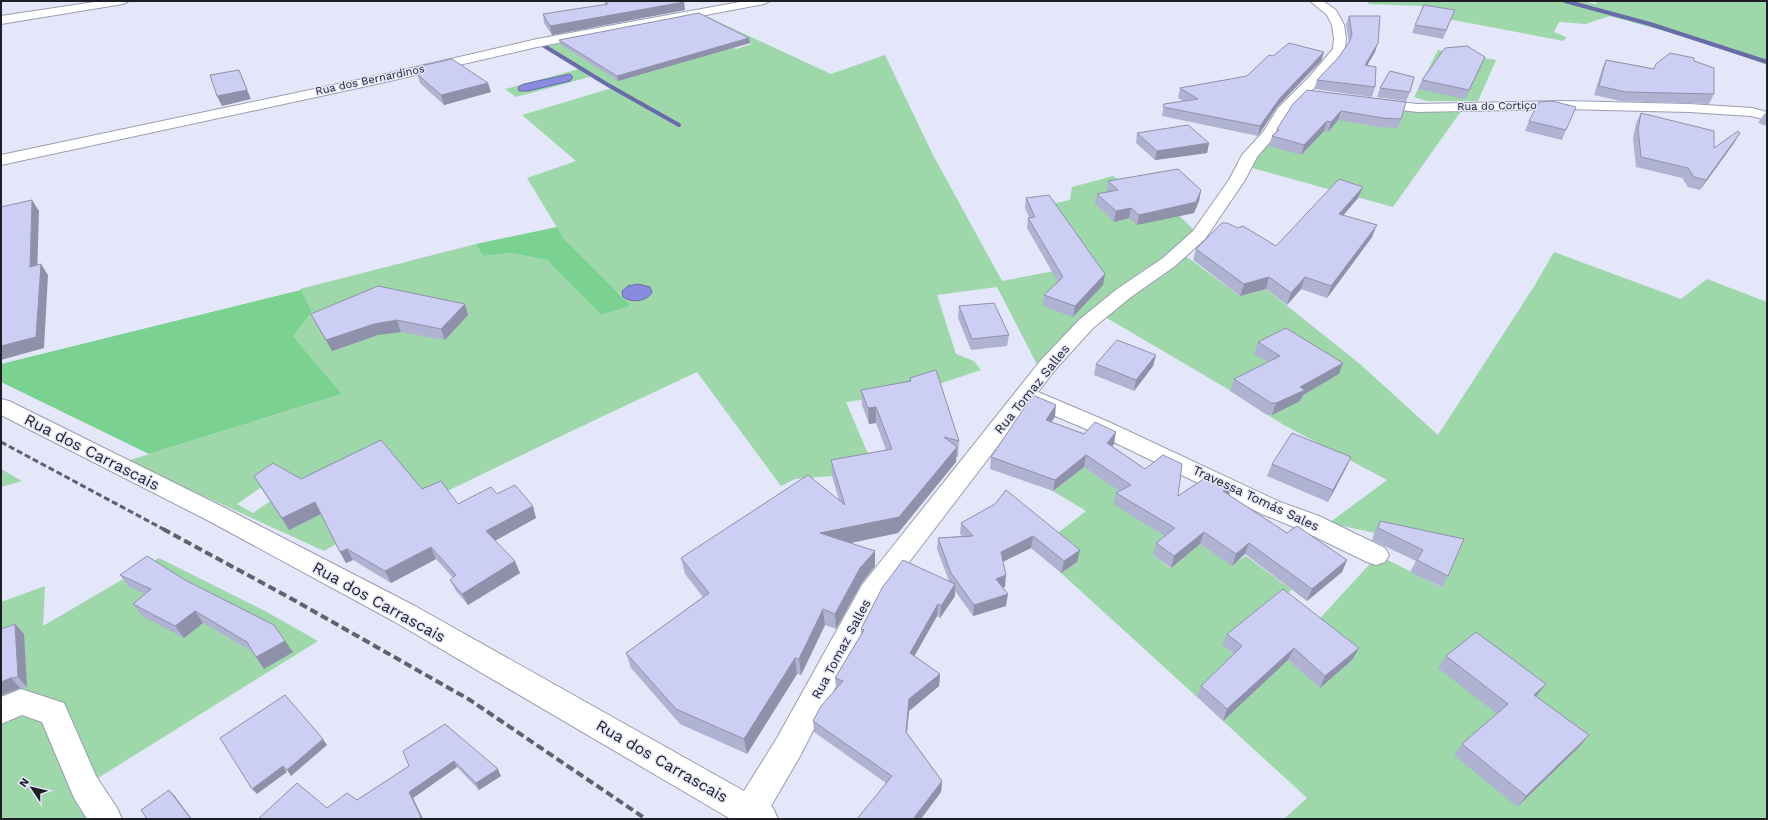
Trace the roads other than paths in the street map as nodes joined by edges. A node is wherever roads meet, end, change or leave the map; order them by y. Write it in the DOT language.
graph roads {
  1 [pos="123,1"];
  2 [pos="764,1"];
  3 [pos="1316,1"];
  4 [pos="1,20"];
  5 [pos="1365,102"];
  6 [pos="1767,116"];
  7 [pos="1,160"];
  8 [pos="1026,395"];
  9 [pos="1,406"];
  10 [pos="1376,555"];
  11 [pos="11,707"];
  12 [pos="752,816"];
  13 [pos="106,819"];
  1 -- 4 [label="street"];
  2 -- 7 [label="street, Rua dos Bernardinos"];
  3 -- 8 [label="street, Rua Tomaz Salles"];
  5 -- 6 [label="street, Rua do Cortiço"];
  8 -- 10 [label="street, Travessa Tomás Sales"];
  8 -- 12 [label="street, Rua Tomaz Salles"];
  9 -- 12 [label="street, Rua dos Carrascais"];
  11 -- 13 [label="street"];
}
